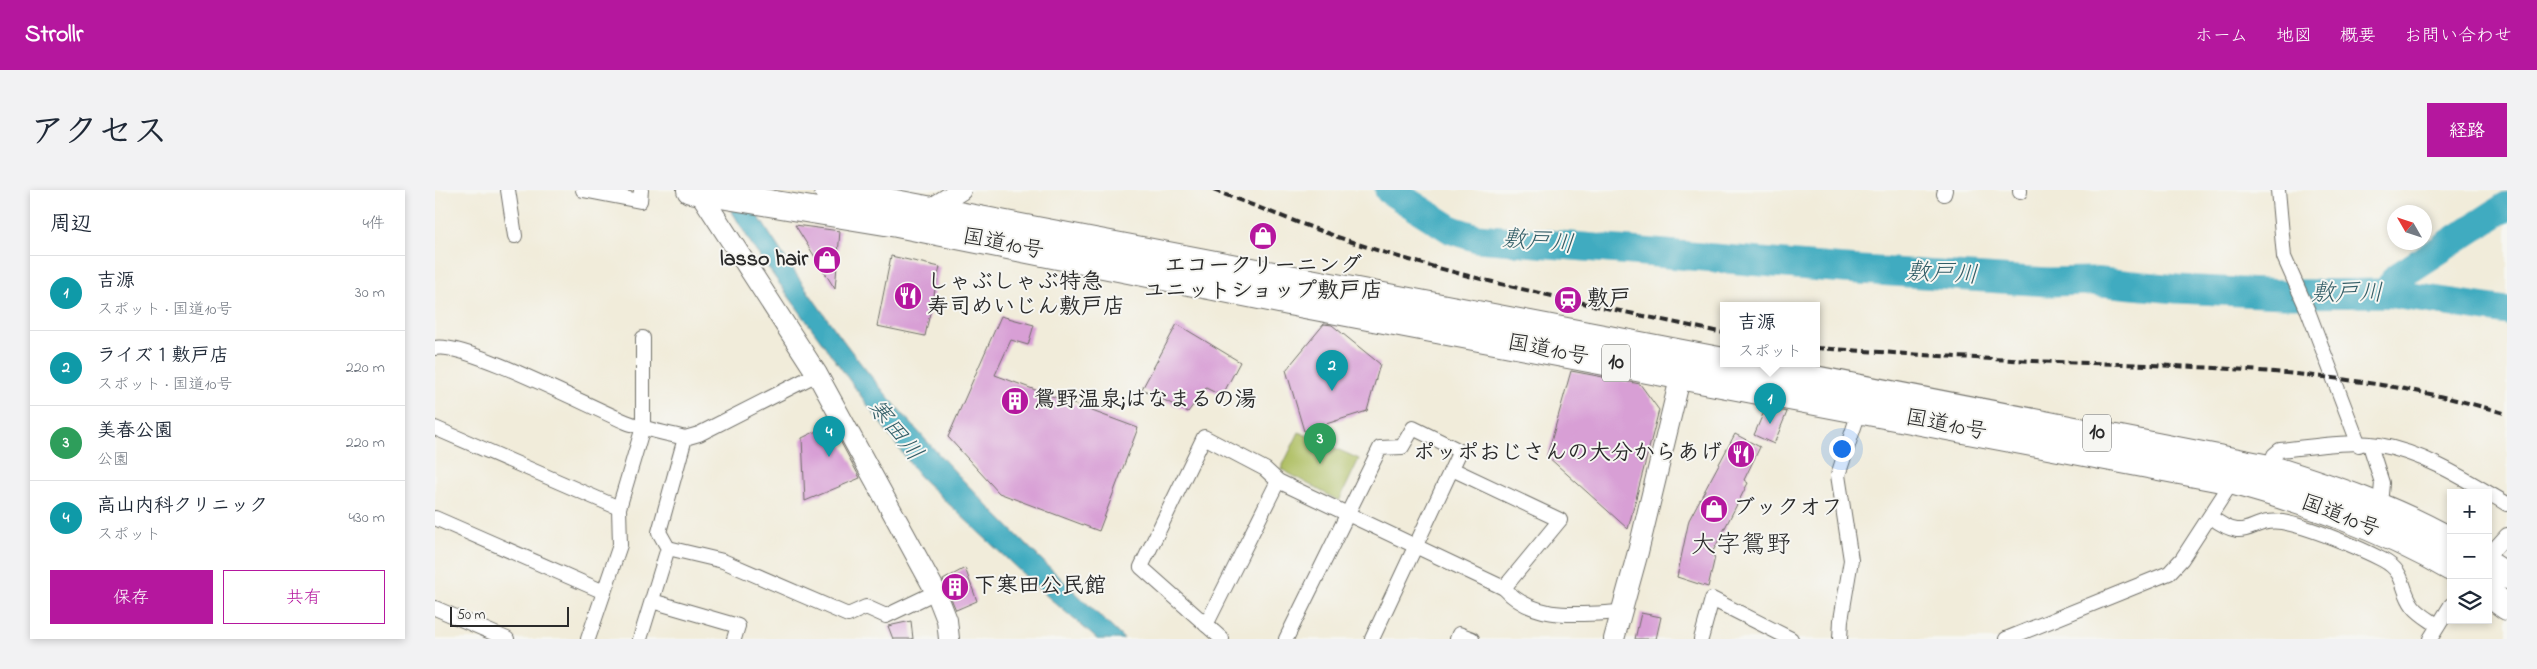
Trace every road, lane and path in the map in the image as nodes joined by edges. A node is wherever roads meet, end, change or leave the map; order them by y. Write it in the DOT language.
graph roads {
  1 [pos="508,190"];
  2 [pos="583,190"];
  3 [pos="641,190"];
  4 [pos="961,190"];
  5 [pos="2278,190"];
  6 [pos="700,192"];
  7 [pos="827,198"];
  8 [pos="932,209"];
  9 [pos="897,224"];
  10 [pos="515,236"];
  11 [pos="643,338"];
  12 [pos="435,348"];
  13 [pos="1720,361"];
  14 [pos="1684,365"];
  15 [pos="1753,367"];
  16 [pos="817,374"];
  17 [pos="1860,410"];
  18 [pos="643,427"];
  19 [pos="435,428"];
  20 [pos="685,438"];
  21 [pos="2365,445"];
  22 [pos="2269,468"];
  23 [pos="1452,469"];
  24 [pos="1277,481"];
  25 [pos="2232,482"];
  26 [pos="2507,504"];
  27 [pos="2380,505"];
  28 [pos="619,508"];
  29 [pos="1348,514"];
  30 [pos="2211,517"];
  31 [pos="435,518"];
  32 [pos="2507,535"];
  33 [pos="2447,538"];
  34 [pos="1416,546"];
  35 [pos="668,548"];
  36 [pos="2492,552"];
  37 [pos="2447,566"];
  38 [pos="2492,567"];
  39 [pos="2507,576"];
  40 [pos="1504,588"];
  41 [pos="604,592"];
  42 [pos="936,592"];
  43 [pos="2492,596"];
  44 [pos="652,601"];
  45 [pos="2507,607"];
  46 [pos="435,608"];
  47 [pos="2447,611"];
  48 [pos="1622,612"];
  49 [pos="1206,625"];
  50 [pos="2437,625"];
  51 [pos="507,639"];
  52 [pos="588,639"];
  53 [pos="640,639"];
  54 [pos="734,639"];
  55 [pos="949,639"];
  56 [pos="1222,639"];
  57 [pos="1286,639"];
  58 [pos="1372,639"];
  59 [pos="1457,639"];
  60 [pos="1472,639"];
  61 [pos="1614,639"];
  62 [pos="1701,639"];
  63 [pos="1791,639"];
  64 [pos="1840,639"];
  65 [pos="2006,639"];
  66 [pos="2430,639"];
  1 -- 10 [label="street"];
  2 -- 3 [label="street"];
  4 -- 8 [label="street"];
  5 -- 21 [label="street"];
  6 -- 7 [label="highway, 国道10号 / 10"];
  6 -- 16 [label="street"];
  7 -- 8 [label="highway, 国道10号 / 10"];
  7 -- 9 [label="highway, 国道10号 / 10"];
  8 -- 9 [label="street"];
  8 -- 14 [label="highway, 国道10号 / 10"];
  9 -- 14 [label="highway, 国道10号 / 10"];
  11 -- 18 [label="street"];
  12 -- 18 [label="street"];
  13 -- 14 [label="highway, 国道10号 / 10"];
  14 -- 17 [label="highway, 国道10号 / 10"];
  14 -- 48 [label="street"];
  15 -- 22 [label="highway, 国道10号 / 10"];
  16 -- 20 [label="street"];
  16 -- 42 [label="street"];
  17 -- 25 [label="highway, 国道10号 / 10"];
  17 -- 64 [label="street"];
  18 -- 20 [label="street"];
  18 -- 28 [label="street"];
  19 -- 28 [label="street"];
  20 -- 35 [label="street"];
  21 -- 22 [label="street"];
  21 -- 26 [label="street"];
  21 -- 27 [label="street"];
  22 -- 27 [label="highway, 国道10号 / 10"];
  23 -- 29 [label="street"];
  23 -- 34 [label="street"];
  23 -- 40 [label="street"];
  24 -- 29 [label="street"];
  24 -- 49 [label="street"];
  24 -- 49 [label="street"];
  25 -- 30 [label="street"];
  25 -- 37 [label="highway, 国道10号 / 10"];
  27 -- 33 [label="highway, 国道10号 / 10"];
  28 -- 41 [label="street"];
  29 -- 34 [label="street"];
  29 -- 57 [label="street"];
  30 -- 50 [label="street"];
  30 -- 65 [label="street"];
  31 -- 41 [label="street"];
  32 -- 36 [label="street"];
  34 -- 40 [label="street"];
  34 -- 58 [label="street"];
  35 -- 42 [label="street"];
  35 -- 44 [label="street"];
  38 -- 39 [label="highway"];
  40 -- 48 [label="street"];
  41 -- 52 [label="street"];
  42 -- 55 [label="street"];
  43 -- 45 [label="highway"];
  44 -- 53 [label="street"];
  44 -- 54 [label="street"];
  46 -- 51 [label="street"];
  47 -- 50 [label="street"];
  48 -- 61 [label="street"];
  49 -- 56 [label="street"];
  50 -- 66 [label="street"];
  59 -- 60 [label="street"];
  62 -- 63 [label="street"];
}
